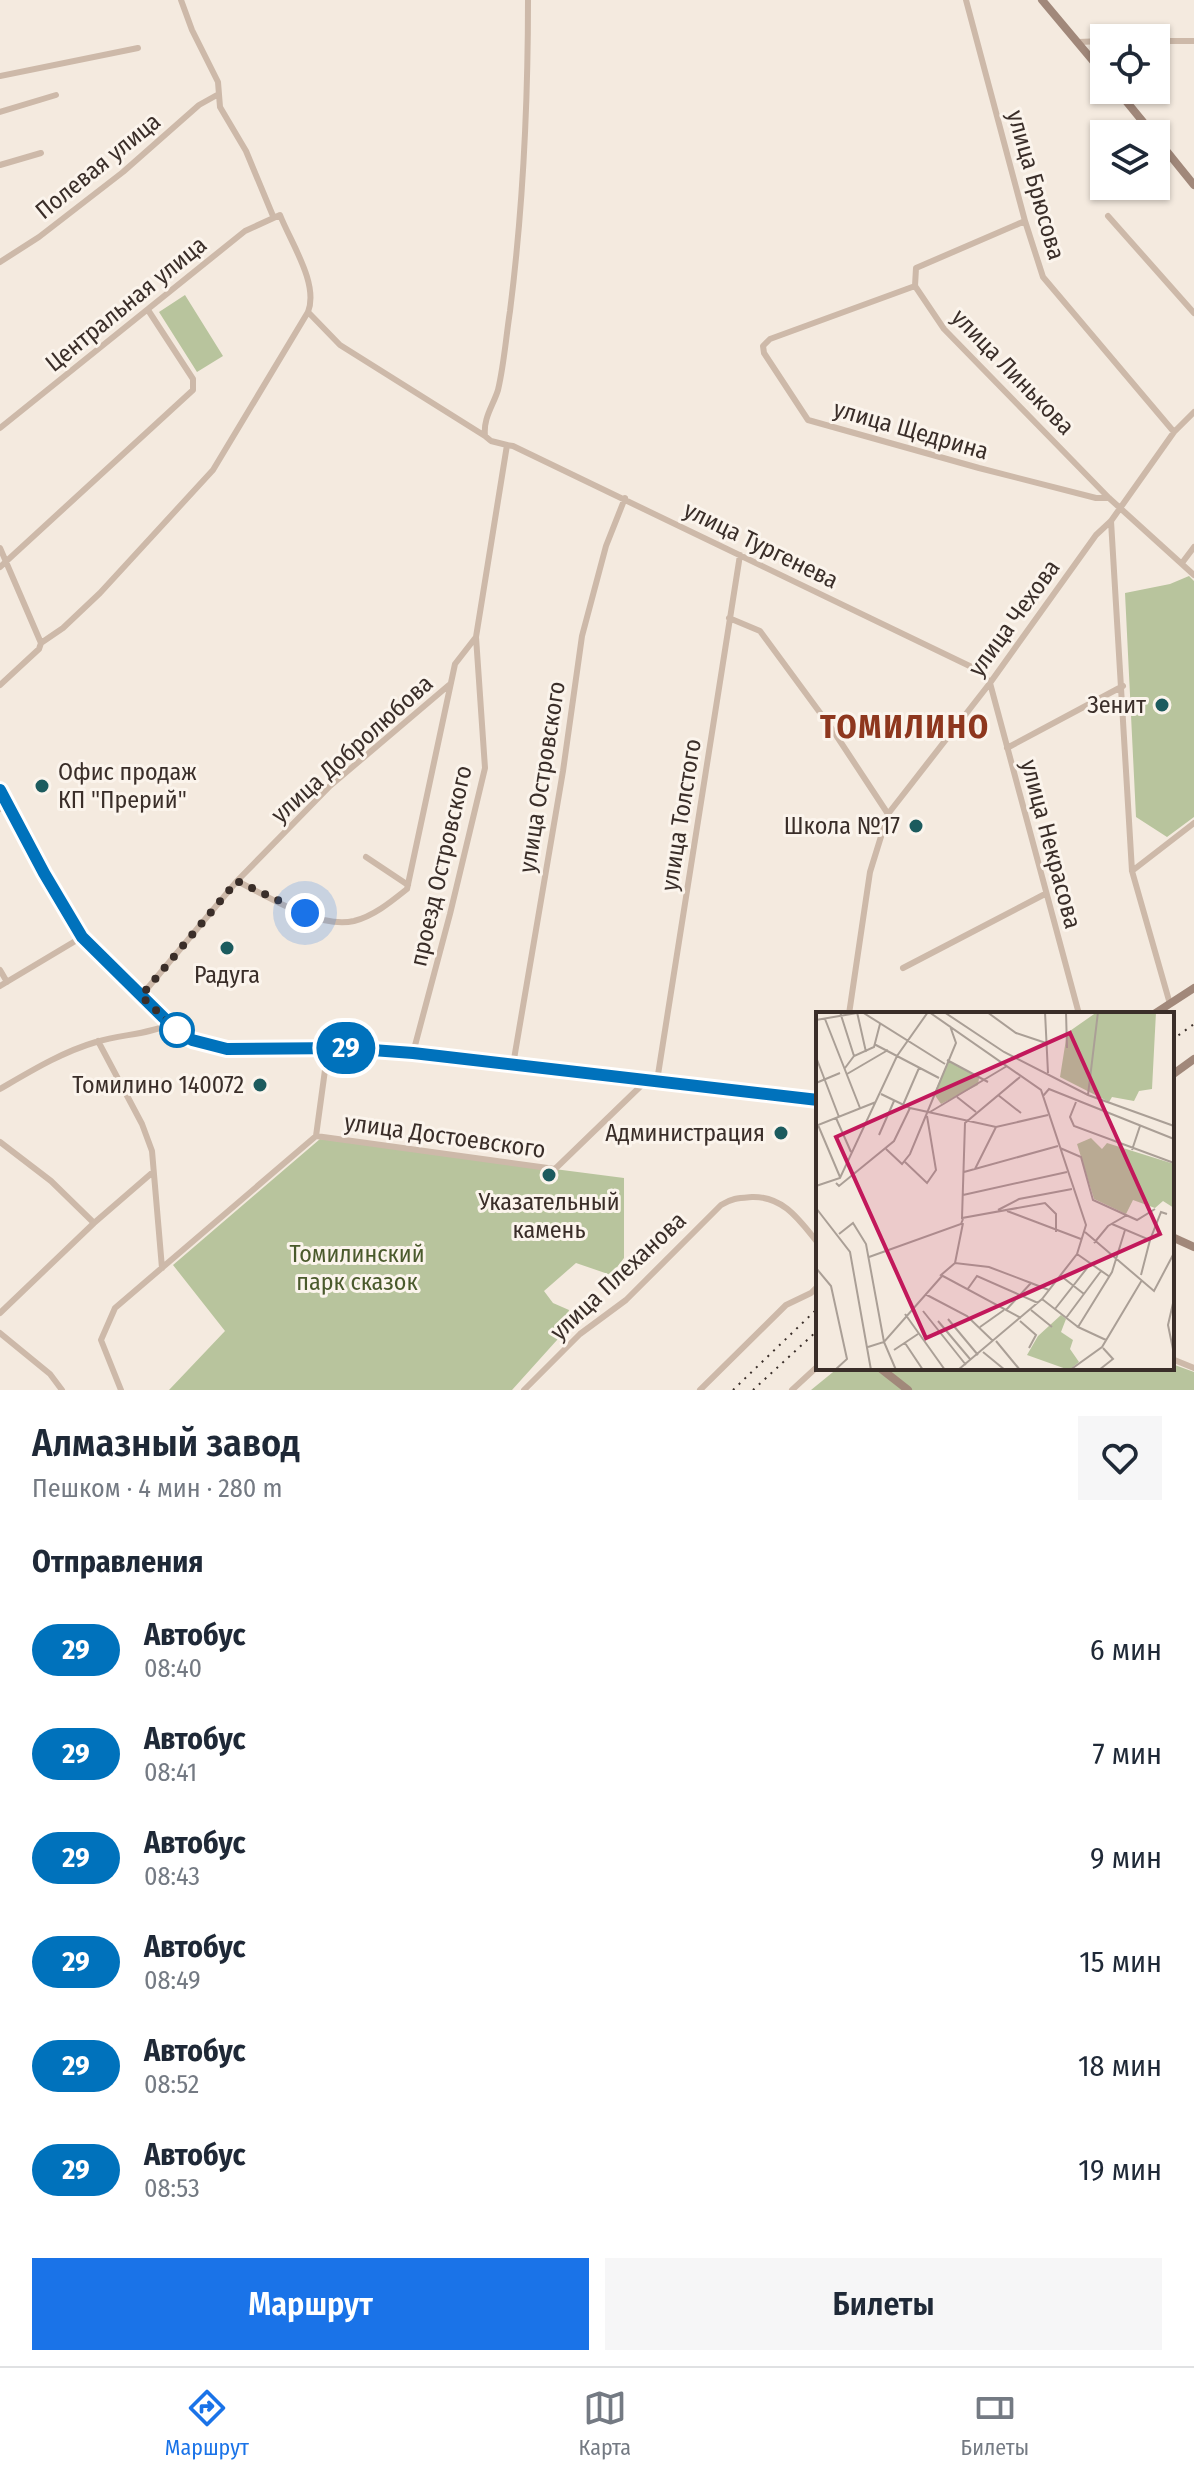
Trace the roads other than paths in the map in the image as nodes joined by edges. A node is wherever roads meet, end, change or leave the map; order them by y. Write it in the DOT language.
graph roads {
  1 [pos="181,0"];
  2 [pos="528,0"];
  3 [pos="966,0"];
  4 [pos="1042,0"];
  5 [pos="1170,41"];
  6 [pos="1194,41"];
  7 [pos="1078,42"];
  8 [pos="1090,42"];
  9 [pos="138,48"];
  10 [pos="1090,57"];
  11 [pos="0,76"];
  12 [pos="56,95"];
  13 [pos="217,95"];
  14 [pos="1128,104"];
  15 [pos="0,112"];
  16 [pos="1141,120"];
  17 [pos="41,153"];
  18 [pos="1170,156"];
  19 [pos="0,165"];
  20 [pos="1194,185"];
  21 [pos="276,216"];
  22 [pos="1108,216"];
  23 [pos="1025,221"];
  24 [pos="0,262"];
  25 [pos="915,286"];
  26 [pos="148,310"];
  27 [pos="308,312"];
  28 [pos="1194,313"];
  29 [pos="1194,412"];
  30 [pos="0,428"];
  31 [pos="1174,432"];
  32 [pos="485,436"];
  33 [pos="510,445"];
  34 [pos="625,498"];
  35 [pos="1109,498"];
  36 [pos="1119,506"];
  37 [pos="1111,521"];
  38 [pos="1194,547"];
  39 [pos="0,548"];
  40 [pos="740,555"];
  41 [pos="1182,563"];
  42 [pos="3,565"];
  43 [pos="1194,575"];
  44 [pos="729,618"];
  45 [pos="476,637"];
  46 [pos="41,643"];
  47 [pos="990,683"];
  48 [pos="0,685"];
  49 [pos="449,685"];
  50 [pos="1123,686"];
  51 [pos="1007,748"];
  52 [pos="0,790"];
  53 [pos="4,807"];
  54 [pos="888,814"];
  55 [pos="1194,823"];
  56 [pos="366,857"];
  57 [pos="1132,871"];
  58 [pos="237,881"];
  59 [pos="408,885"];
  60 [pos="1045,894"];
  61 [pos="82,937"];
  62 [pos="903,968"];
  63 [pos="0,970"];
  64 [pos="3,984"];
  65 [pos="1194,988"];
  66 [pos="141,996"];
  67 [pos="1170,1004"];
  68 [pos="849,1012"];
  69 [pos="1078,1012"];
  70 [pos="1157,1012"];
  71 [pos="171,1026"];
  72 [pos="98,1041"];
  73 [pos="328,1048"];
  74 [pos="413,1053"];
  75 [pos="1194,1059"];
  76 [pos="513,1065"];
  77 [pos="1174,1074"];
  78 [pos="647,1080"];
  79 [pos="657,1081"];
  80 [pos="0,1089"];
  81 [pos="816,1100"];
  82 [pos="316,1136"];
  83 [pos="0,1142"];
  84 [pos="153,1172"];
  85 [pos="94,1223"];
  86 [pos="1174,1238"];
  87 [pos="816,1241"];
  88 [pos="1194,1247"];
  89 [pos="162,1268"];
  90 [pos="816,1288"];
  91 [pos="0,1313"];
  92 [pos="0,1333"];
  93 [pos="1174,1360"];
  94 [pos="816,1368"];
  95 [pos="1194,1368"];
  96 [pos="883,1370"];
  97 [pos="62,1390"];
  98 [pos="121,1390"];
  99 [pos="524,1390"];
  100 [pos="700,1390"];
  101 [pos="792,1390"];
  102 [pos="908,1390"];
  1 -- 13 [label="street"];
  2 -- 32 [label="street"];
  3 -- 23 [label="street, улица Брюсова"];
  4 -- 7 [label="main road"];
  5 -- 6 [label="street"];
  7 -- 8 [label="street"];
  7 -- 10 [label="main road"];
  9 -- 11 [label="street"];
  12 -- 15 [label="street"];
  13 -- 21 [label="street"];
  13 -- 24 [label="street, Полевая улица"];
  14 -- 16 [label="main road"];
  17 -- 19 [label="street"];
  18 -- 20 [label="main road"];
  21 -- 26 [label="street, Центральная улица"];
  21 -- 27 [label="street"];
  22 -- 28 [label="street"];
  23 -- 25 [label="street"];
  23 -- 31 [label="street, улица Брюсова"];
  25 -- 35 [label="street, улица Линькова"];
  25 -- 35 [label="street, улица Щедрина"];
  26 -- 30 [label="street, Центральная улица"];
  26 -- 42 [label="street"];
  27 -- 32 [label="street, улица Тургенева"];
  27 -- 46 [label="street"];
  29 -- 31 [label="street, улица Чехова"];
  31 -- 36 [label="street, улица Чехова"];
  32 -- 33 [label="street, улица Тургенева"];
  33 -- 34 [label="street, улица Тургенева"];
  33 -- 45 [label="street"];
  34 -- 40 [label="street, улица Тургенева"];
  34 -- 76 [label="street, улица Островского"];
  35 -- 36 [label="street, улица Линькова"];
  36 -- 37 [label="street, улица Чехова"];
  36 -- 41 [label="street, улица Линькова"];
  37 -- 47 [label="street, улица Чехова"];
  37 -- 50 [label="street"];
  38 -- 41 [label="street"];
  39 -- 42 [label="street"];
  40 -- 44 [label="street, улица Толстого"];
  40 -- 47 [label="street, улица Тургенева"];
  41 -- 43 [label="street, улица Линькова"];
  42 -- 46 [label="street"];
  44 -- 54 [label="street"];
  44 -- 79 [label="street, улица Толстого"];
  45 -- 49 [label="street"];
  45 -- 74 [label="street, проезд Островского"];
  46 -- 48 [label="street"];
  47 -- 51 [label="street, улица Некрасова"];
  47 -- 54 [label="street, улица Чехова"];
  49 -- 58 [label="street, улица Добролюбова"];
  49 -- 59 [label="street, улица Добролюбова"];
  50 -- 51 [label="street"];
  50 -- 57 [label="street"];
  51 -- 60 [label="street, улица Некрасова"];
  52 -- 53 [label="main road"];
  53 -- 61 [label="main road"];
  54 -- 68 [label="street"];
  55 -- 57 [label="street"];
  56 -- 59 [label="street"];
  57 -- 67 [label="street"];
  58 -- 59 [label="street"];
  58 -- 66 [label="street, улица Добролюбова"];
  60 -- 62 [label="street"];
  60 -- 69 [label="street, улица Некрасова"];
  61 -- 64 [label="street"];
  61 -- 66 [label="main road"];
  63 -- 64 [label="street"];
  65 -- 67 [label="main road"];
  66 -- 71 [label="main road"];
  67 -- 70 [label="main road"];
  71 -- 72 [label="street"];
  71 -- 73 [label="main road"];
  72 -- 80 [label="street"];
  72 -- 84 [label="street"];
  73 -- 74 [label="main road"];
  73 -- 82 [label="street"];
  74 -- 76 [label="main road"];
  75 -- 77 [label="main road"];
  76 -- 78 [label="main road"];
  78 -- 79 [label="main road"];
  78 -- 82 [label="street, улица Достоевского"];
  79 -- 81 [label="main road"];
  82 -- 89 [label="street, улица Достоевского"];
  83 -- 85 [label="street"];
  84 -- 85 [label="street"];
  84 -- 89 [label="street"];
  85 -- 91 [label="street"];
  86 -- 88 [label="main road"];
  87 -- 99 [label="street, улица Плеханова"];
  89 -- 98 [label="street, улица Достоевского"];
  90 -- 100 [label="street"];
  92 -- 97 [label="street"];
  93 -- 95 [label="street"];
  94 -- 101 [label="street"];
  96 -- 102 [label="main road"];
}
